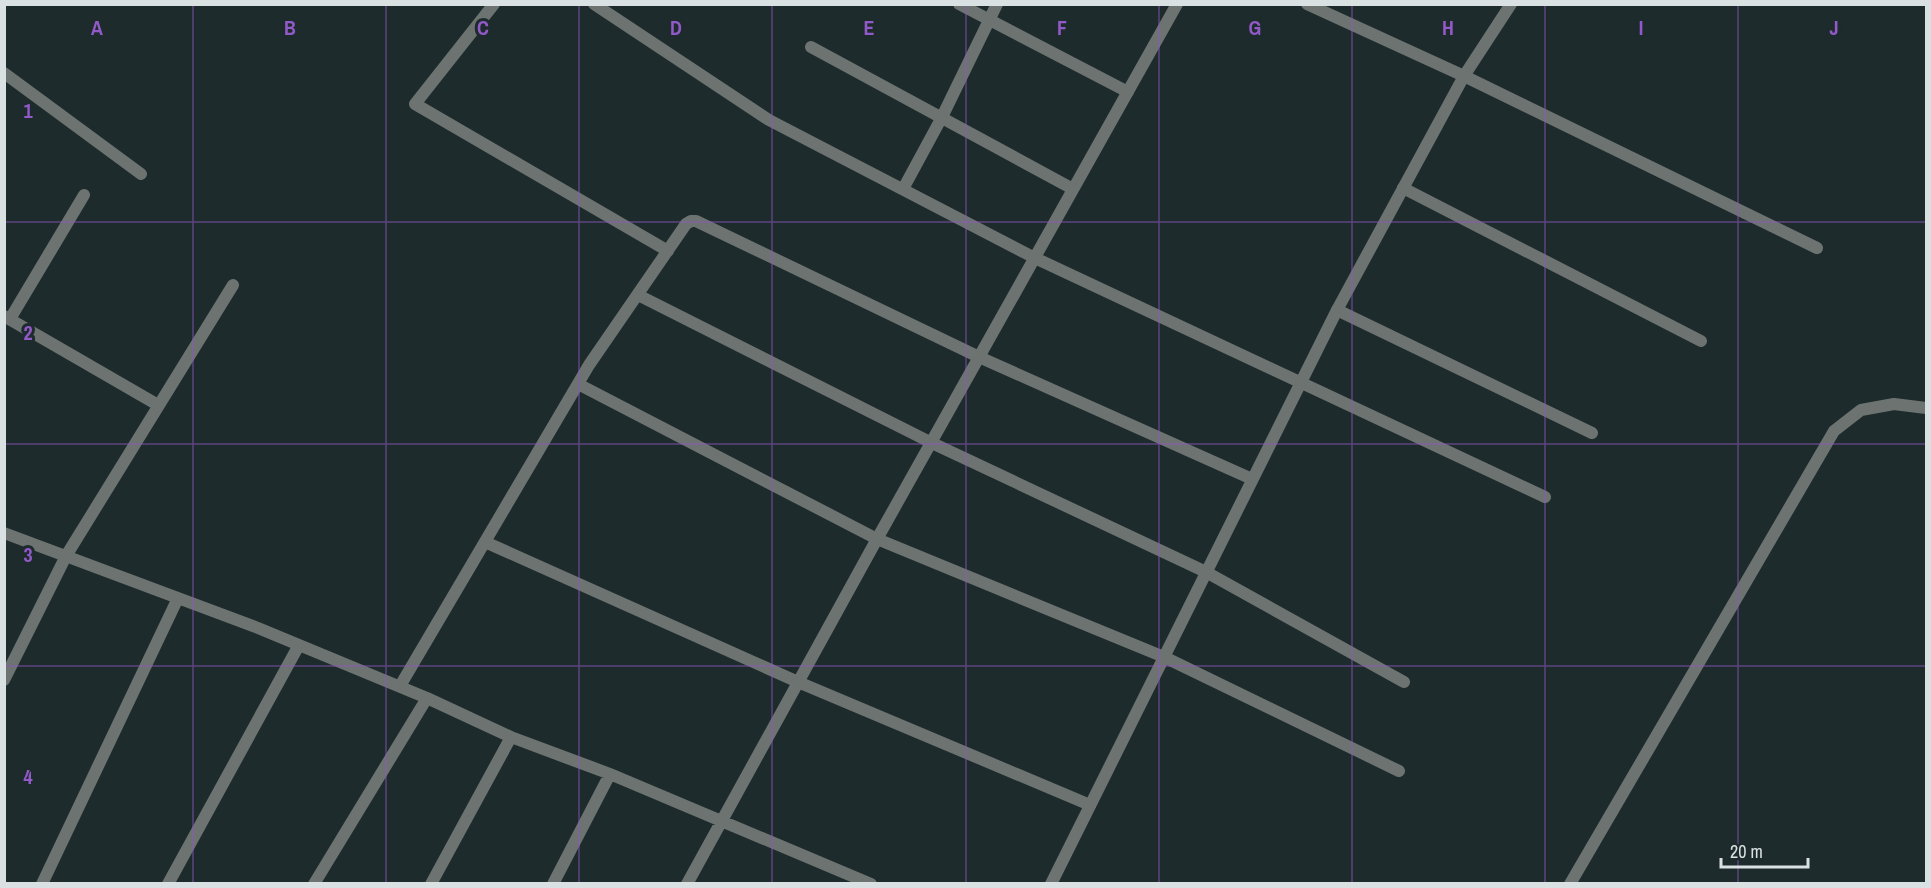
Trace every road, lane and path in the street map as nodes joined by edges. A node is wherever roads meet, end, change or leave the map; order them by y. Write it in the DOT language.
graph roads {
  1 [pos="494,4"];
  2 [pos="594,4"];
  3 [pos="959,4"];
  4 [pos="997,4"];
  5 [pos="1177,4"];
  6 [pos="1307,4"];
  7 [pos="1511,4"];
  8 [pos="989,20"];
  9 [pos="811,47"];
  10 [pos="4,73"];
  11 [pos="1464,76"];
  12 [pos="1128,92"];
  13 [pos="942,117"];
  14 [pos="141,174"];
  15 [pos="1403,188"];
  16 [pos="903,189"];
  17 [pos="1073,189"];
  18 [pos="84,195"];
  19 [pos="1816,248"];
  20 [pos="668,251"];
  21 [pos="1035,258"];
  22 [pos="233,285"];
  23 [pos="638,295"];
  24 [pos="1337,310"];
  25 [pos="7,317"];
  26 [pos="1701,341"];
  27 [pos="979,357"];
  28 [pos="578,384"];
  29 [pos="1300,384"];
  30 [pos="158,405"];
  31 [pos="1926,408"];
  32 [pos="1592,433"];
  33 [pos="932,442"];
  34 [pos="1252,479"];
  35 [pos="1545,497"];
  36 [pos="4,533"];
  37 [pos="877,539"];
  38 [pos="485,542"];
  39 [pos="66,556"];
  40 [pos="1206,572"];
  41 [pos="178,598"];
  42 [pos="299,645"];
  43 [pos="1164,657"];
  44 [pos="4,680"];
  45 [pos="798,682"];
  46 [pos="1404,682"];
  47 [pos="400,686"];
  48 [pos="428,698"];
  49 [pos="511,737"];
  50 [pos="1399,771"];
  51 [pos="610,774"];
  52 [pos="1090,805"];
  53 [pos="720,821"];
  54 [pos="1054,883"];
  55 [pos="42,884"];
  56 [pos="168,884"];
  57 [pos="314,884"];
  58 [pos="431,884"];
  59 [pos="553,884"];
  60 [pos="687,884"];
  61 [pos="871,884"];
  62 [pos="1570,884"];
  1 -- 20 [label="street"];
  2 -- 16 [label="street"];
  3 -- 8 [label="street"];
  4 -- 8 [label="street"];
  5 -- 12 [label="street"];
  6 -- 11 [label="street"];
  7 -- 11 [label="street"];
  8 -- 12 [label="street"];
  8 -- 13 [label="street"];
  9 -- 13 [label="street"];
  10 -- 14 [label="street"];
  11 -- 15 [label="street"];
  11 -- 19 [label="street"];
  12 -- 17 [label="street"];
  13 -- 16 [label="street"];
  13 -- 17 [label="street"];
  15 -- 24 [label="street"];
  15 -- 26 [label="street"];
  16 -- 21 [label="street"];
  17 -- 21 [label="street"];
  18 -- 25 [label="street"];
  20 -- 23 [label="street"];
  20 -- 27 [label="street"];
  21 -- 27 [label="street"];
  21 -- 29 [label="street"];
  22 -- 30 [label="street"];
  23 -- 28 [label="street"];
  23 -- 33 [label="street"];
  24 -- 29 [label="street"];
  24 -- 32 [label="street"];
  25 -- 30 [label="street"];
  27 -- 33 [label="street"];
  27 -- 34 [label="street"];
  28 -- 37 [label="street"];
  28 -- 38 [label="street"];
  29 -- 34 [label="street"];
  29 -- 35 [label="street"];
  30 -- 39 [label="street"];
  31 -- 62 [label="street"];
  33 -- 37 [label="street"];
  33 -- 40 [label="street"];
  34 -- 40 [label="street"];
  36 -- 39 [label="street"];
  37 -- 43 [label="street"];
  37 -- 45 [label="street"];
  38 -- 45 [label="street"];
  38 -- 47 [label="street"];
  39 -- 41 [label="street"];
  39 -- 44 [label="street"];
  40 -- 43 [label="street"];
  40 -- 46 [label="street"];
  41 -- 42 [label="street"];
  41 -- 55 [label="street"];
  42 -- 47 [label="street"];
  42 -- 56 [label="street"];
  43 -- 50 [label="street"];
  43 -- 52 [label="street"];
  45 -- 52 [label="street"];
  45 -- 53 [label="street"];
  47 -- 48 [label="street"];
  48 -- 49 [label="street"];
  48 -- 57 [label="street"];
  49 -- 51 [label="street"];
  49 -- 58 [label="street"];
  51 -- 53 [label="street"];
  51 -- 59 [label="street"];
  52 -- 54 [label="street"];
  53 -- 60 [label="street"];
  53 -- 61 [label="street"];
}
